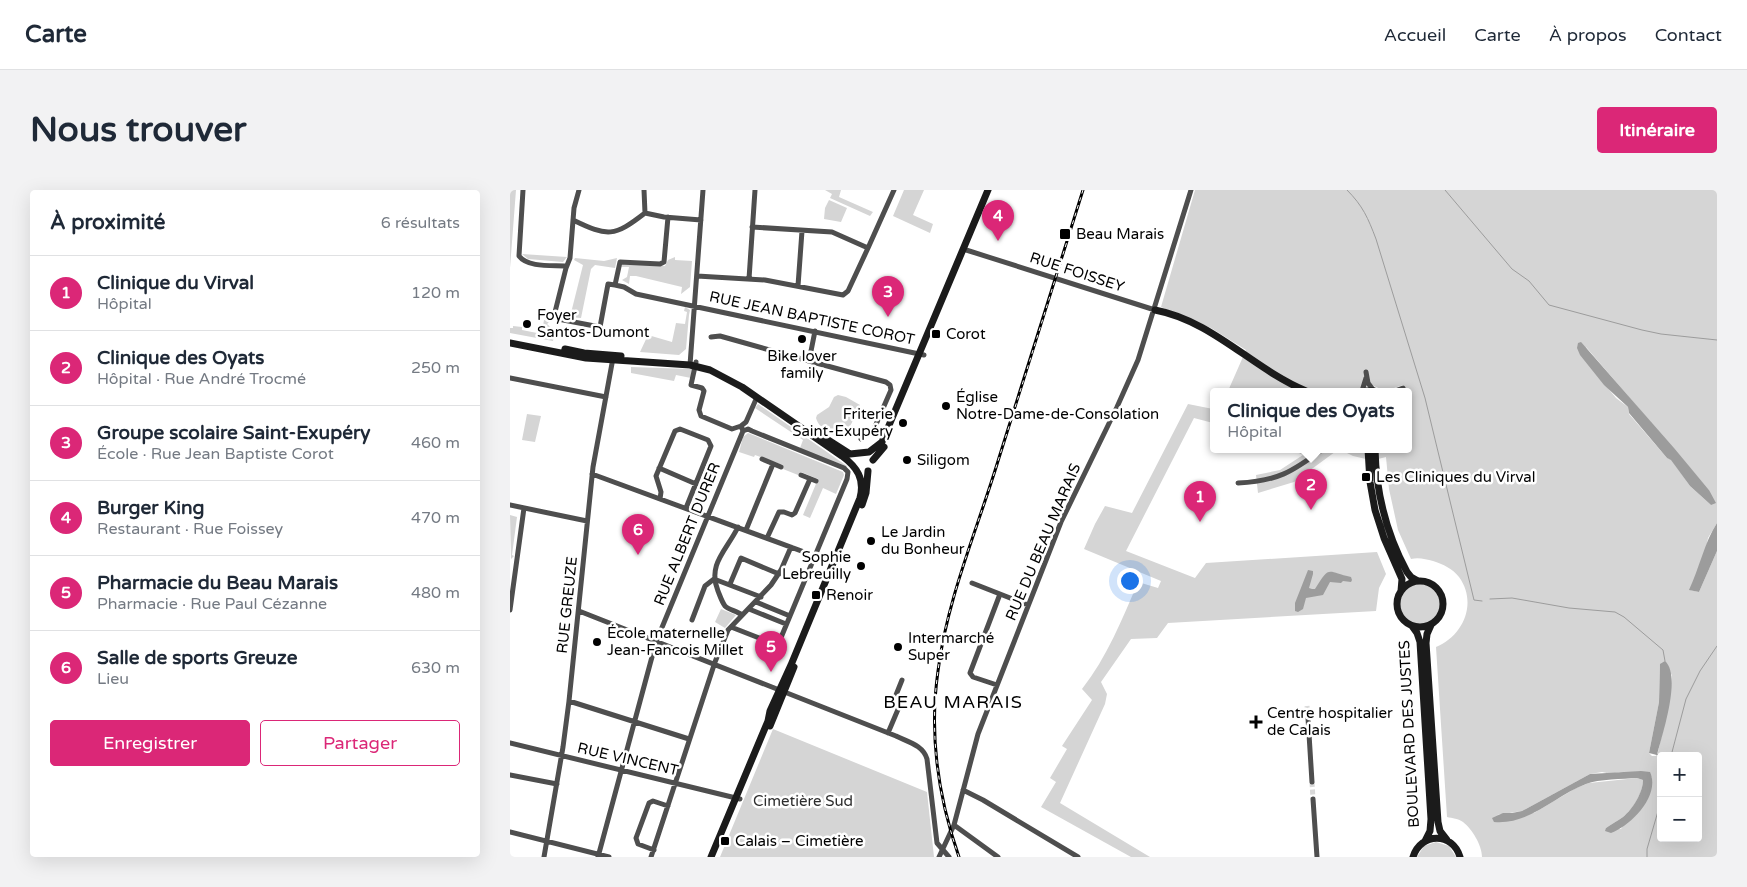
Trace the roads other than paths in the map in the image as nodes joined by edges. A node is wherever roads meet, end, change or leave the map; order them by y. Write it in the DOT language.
graph roads {
  1 [pos="523,190"];
  2 [pos="579,190"];
  3 [pos="644,190"];
  4 [pos="703,190"];
  5 [pos="755,190"];
  6 [pos="894,190"];
  7 [pos="988,190"];
  8 [pos="992,190"];
  9 [pos="1191,190"];
  10 [pos="645,213"];
  11 [pos="668,218"];
  12 [pos="573,220"];
  13 [pos="700,220"];
  14 [pos="752,227"];
  15 [pos="802,231"];
  16 [pos="868,248"];
  17 [pos="965,249"];
  18 [pos="566,266"];
  19 [pos="697,276"];
  20 [pos="749,278"];
  21 [pos="614,285"];
  22 [pos="798,286"];
  23 [pos="694,306"];
  24 [pos="1154,310"];
  25 [pos="815,331"];
  26 [pos="711,337"];
  27 [pos="510,338"];
  28 [pos="510,343"];
  29 [pos="922,354"];
  30 [pos="613,358"];
  31 [pos="809,361"];
  32 [pos="693,364"];
  33 [pos="510,378"];
  34 [pos="1300,388"];
  35 [pos="1364,388"];
  36 [pos="1372,388"];
  37 [pos="606,397"];
  38 [pos="757,397"];
  39 [pos="742,429"];
  40 [pos="861,439"];
  41 [pos="866,453"];
  42 [pos="1317,453"];
  43 [pos="1368,453"];
  44 [pos="1376,453"];
  45 [pos="857,454"];
  46 [pos="762,459"];
  47 [pos="873,460"];
  48 [pos="774,464"];
  49 [pos="781,467"];
  50 [pos="659,468"];
  51 [pos="855,468"];
  52 [pos="868,471"];
  53 [pos="592,474"];
  54 [pos="801,475"];
  55 [pos="810,479"];
  56 [pos="816,481"];
  57 [pos="1238,483"];
  58 [pos="696,484"];
  59 [pos="660,499"];
  60 [pos="510,505"];
  61 [pos="524,508"];
  62 [pos="686,508"];
  63 [pos="708,516"];
  64 [pos="588,521"];
  65 [pos="738,527"];
  66 [pos="746,530"];
  67 [pos="767,538"];
  68 [pos="792,547"];
  69 [pos="815,556"];
  70 [pos="513,563"];
  71 [pos="779,574"];
  72 [pos="714,579"];
  73 [pos="1418,581"];
  74 [pos="972,582"];
  75 [pos="730,584"];
  76 [pos="1401,591"];
  77 [pos="1000,594"];
  78 [pos="761,597"];
  79 [pos="756,602"];
  80 [pos="1028,605"];
  81 [pos="749,609"];
  82 [pos="510,610"];
  83 [pos="579,611"];
  84 [pos="742,615"];
  85 [pos="790,616"];
  86 [pos="692,620"];
  87 [pos="786,624"];
  88 [pos="1431,625"];
  89 [pos="1412,626"];
  90 [pos="731,627"];
  91 [pos="656,642"];
  92 [pos="777,646"];
  93 [pos="714,664"];
  94 [pos="770,664"];
  95 [pos="902,680"];
  96 [pos="997,685"];
  97 [pos="781,691"];
  98 [pos="569,702"];
  99 [pos="1308,718"];
  100 [pos="633,722"];
  101 [pos="888,734"];
  102 [pos="690,739"];
  103 [pos="510,744"];
  104 [pos="562,756"];
  105 [pos="620,770"];
  106 [pos="510,775"];
  107 [pos="1312,782"];
  108 [pos="675,783"];
  109 [pos="557,784"];
  110 [pos="963,790"];
  111 [pos="738,798"];
  112 [pos="1313,799"];
  113 [pos="668,806"];
  114 [pos="954,825"];
  115 [pos="510,832"];
  116 [pos="1447,840"];
  117 [pos="1425,841"];
  118 [pos="546,842"];
  119 [pos="943,849"];
  120 [pos="654,850"];
  121 [pos="1413,855"];
  122 [pos="598,856"];
  123 [pos="544,857"];
  124 [pos="609,857"];
  125 [pos="651,857"];
  126 [pos="711,857"];
  127 [pos="716,857"];
  128 [pos="940,857"];
  129 [pos="949,857"];
  130 [pos="998,857"];
  131 [pos="1078,857"];
  132 [pos="1317,857"];
  133 [pos="1460,857"];
  1 -- 18 [label="street"];
  2 -- 12 [label="street"];
  3 -- 10 [label="street"];
  4 -- 13 [label="street"];
  5 -- 14 [label="street"];
  6 -- 16 [label="street"];
  7 -- 17 [label="street"];
  8 -- 17 [label="street"];
  9 -- 24 [label="street, RUE DU BEAU MARAIS"];
  10 -- 11 [label="street"];
  10 -- 12 [label="street"];
  11 -- 13 [label="street"];
  11 -- 21 [label="street"];
  12 -- 18 [label="street"];
  13 -- 19 [label="street"];
  14 -- 15 [label="street"];
  14 -- 20 [label="street"];
  15 -- 16 [label="street"];
  15 -- 22 [label="street"];
  16 -- 22 [label="street"];
  17 -- 24 [label="street, RUE FOISSEY"];
  17 -- 29 [label="street"];
  18 -- 21 [label="street"];
  19 -- 20 [label="street"];
  19 -- 23 [label="street"];
  20 -- 22 [label="street"];
  21 -- 23 [label="street, RUE JEAN BAPTISTE COROT"];
  23 -- 25 [label="street, RUE JEAN BAPTISTE COROT"];
  23 -- 32 [label="street"];
  24 -- 34 [label="street"];
  24 -- 80 [label="street, RUE DU BEAU MARAIS"];
  25 -- 29 [label="street, RUE JEAN BAPTISTE COROT"];
  25 -- 31 [label="street"];
  26 -- 31 [label="street"];
  27 -- 30 [label="street"];
  28 -- 30 [label="street"];
  29 -- 41 [label="street"];
  29 -- 47 [label="street"];
  30 -- 32 [label="street"];
  30 -- 37 [label="street, RUE GREUZE"];
  31 -- 40 [label="street"];
  32 -- 38 [label="street"];
  32 -- 39 [label="street"];
  32 -- 45 [label="street"];
  33 -- 37 [label="street"];
  35 -- 36 [label="street"];
  37 -- 53 [label="street, RUE GREUZE"];
  38 -- 39 [label="street, RUE ALBERT DURER"];
  38 -- 51 [label="street"];
  39 -- 63 [label="street, RUE ALBERT DURER"];
  39 -- 69 [label="street"];
  41 -- 45 [label="street"];
  41 -- 47 [label="street"];
  42 -- 57 [label="street"];
  43 -- 76 [label="street"];
  44 -- 73 [label="street"];
  45 -- 51 [label="street"];
  46 -- 48 [label="street"];
  47 -- 52 [label="street"];
  48 -- 49 [label="street"];
  48 -- 66 [label="street"];
  50 -- 58 [label="street"];
  50 -- 58 [label="street"];
  50 -- 59 [label="street"];
  51 -- 52 [label="street"];
  51 -- 97 [label="street"];
  52 -- 97 [label="street"];
  53 -- 59 [label="street"];
  53 -- 64 [label="street, RUE GREUZE"];
  54 -- 55 [label="street"];
  55 -- 56 [label="street"];
  55 -- 67 [label="street"];
  58 -- 62 [label="street"];
  59 -- 62 [label="street"];
  60 -- 61 [label="street"];
  61 -- 64 [label="street"];
  61 -- 70 [label="street"];
  62 -- 63 [label="street"];
  63 -- 65 [label="street"];
  63 -- 91 [label="street, RUE ALBERT DURER"];
  64 -- 83 [label="street, RUE GREUZE"];
  65 -- 66 [label="street"];
  65 -- 72 [label="street"];
  66 -- 67 [label="street"];
  67 -- 68 [label="street"];
  68 -- 69 [label="street"];
  68 -- 71 [label="street"];
  69 -- 85 [label="street"];
  70 -- 82 [label="street"];
  71 -- 75 [label="street"];
  71 -- 78 [label="street"];
  72 -- 75 [label="street"];
  72 -- 84 [label="street"];
  72 -- 86 [label="street"];
  73 -- 76 [label="street"];
  73 -- 88 [label="street"];
  74 -- 77 [label="street"];
  75 -- 78 [label="street"];
  76 -- 89 [label="street"];
  77 -- 80 [label="street"];
  77 -- 96 [label="street"];
  78 -- 79 [label="street"];
  79 -- 81 [label="street"];
  79 -- 85 [label="street"];
  80 -- 96 [label="street, RUE DU BEAU MARAIS"];
  81 -- 84 [label="street"];
  81 -- 87 [label="street"];
  83 -- 91 [label="street"];
  83 -- 98 [label="street, RUE GREUZE"];
  84 -- 90 [label="street"];
  85 -- 87 [label="street"];
  87 -- 92 [label="street"];
  88 -- 89 [label="street"];
  88 -- 116 [label="street, BOULEVARD DES JUSTES"];
  89 -- 117 [label="street, BOULEVARD DES JUSTES"];
  90 -- 92 [label="street"];
  90 -- 93 [label="street"];
  91 -- 93 [label="street"];
  91 -- 100 [label="street, RUE ALBERT DURER"];
  92 -- 94 [label="street"];
  93 -- 97 [label="street"];
  93 -- 102 [label="street"];
  95 -- 101 [label="street"];
  96 -- 110 [label="street, RUE DU BEAU MARAIS"];
  97 -- 101 [label="street"];
  97 -- 111 [label="street"];
  98 -- 100 [label="street"];
  98 -- 104 [label="street, RUE GREUZE"];
  99 -- 107 [label="street"];
  100 -- 102 [label="street"];
  100 -- 105 [label="street, RUE ALBERT DURER"];
  101 -- 119 [label="street"];
  102 -- 108 [label="street"];
  103 -- 104 [label="street, RUE VINCENT"];
  104 -- 105 [label="street, RUE VINCENT"];
  104 -- 109 [label="street, RUE GREUZE"];
  105 -- 108 [label="street, RUE VINCENT"];
  105 -- 122 [label="street, RUE ALBERT DURER"];
  106 -- 109 [label="street"];
  108 -- 111 [label="street, RUE VINCENT"];
  108 -- 113 [label="street"];
  109 -- 118 [label="street, RUE GREUZE"];
  110 -- 114 [label="street, RUE DU BEAU MARAIS"];
  110 -- 131 [label="street"];
  111 -- 126 [label="street"];
  111 -- 127 [label="street"];
  112 -- 132 [label="street"];
  113 -- 120 [label="street"];
  113 -- 120 [label="street"];
  114 -- 119 [label="street, RUE DU BEAU MARAIS"];
  114 -- 130 [label="street"];
  115 -- 118 [label="street"];
  116 -- 117 [label="street"];
  116 -- 133 [label="street, BOULEVARD DES JUSTES"];
  117 -- 121 [label="street"];
  118 -- 122 [label="street"];
  118 -- 123 [label="street, RUE GREUZE"];
  119 -- 128 [label="street, RUE DU BEAU MARAIS"];
  119 -- 129 [label="street"];
  120 -- 125 [label="street"];
  122 -- 124 [label="street"];
}
